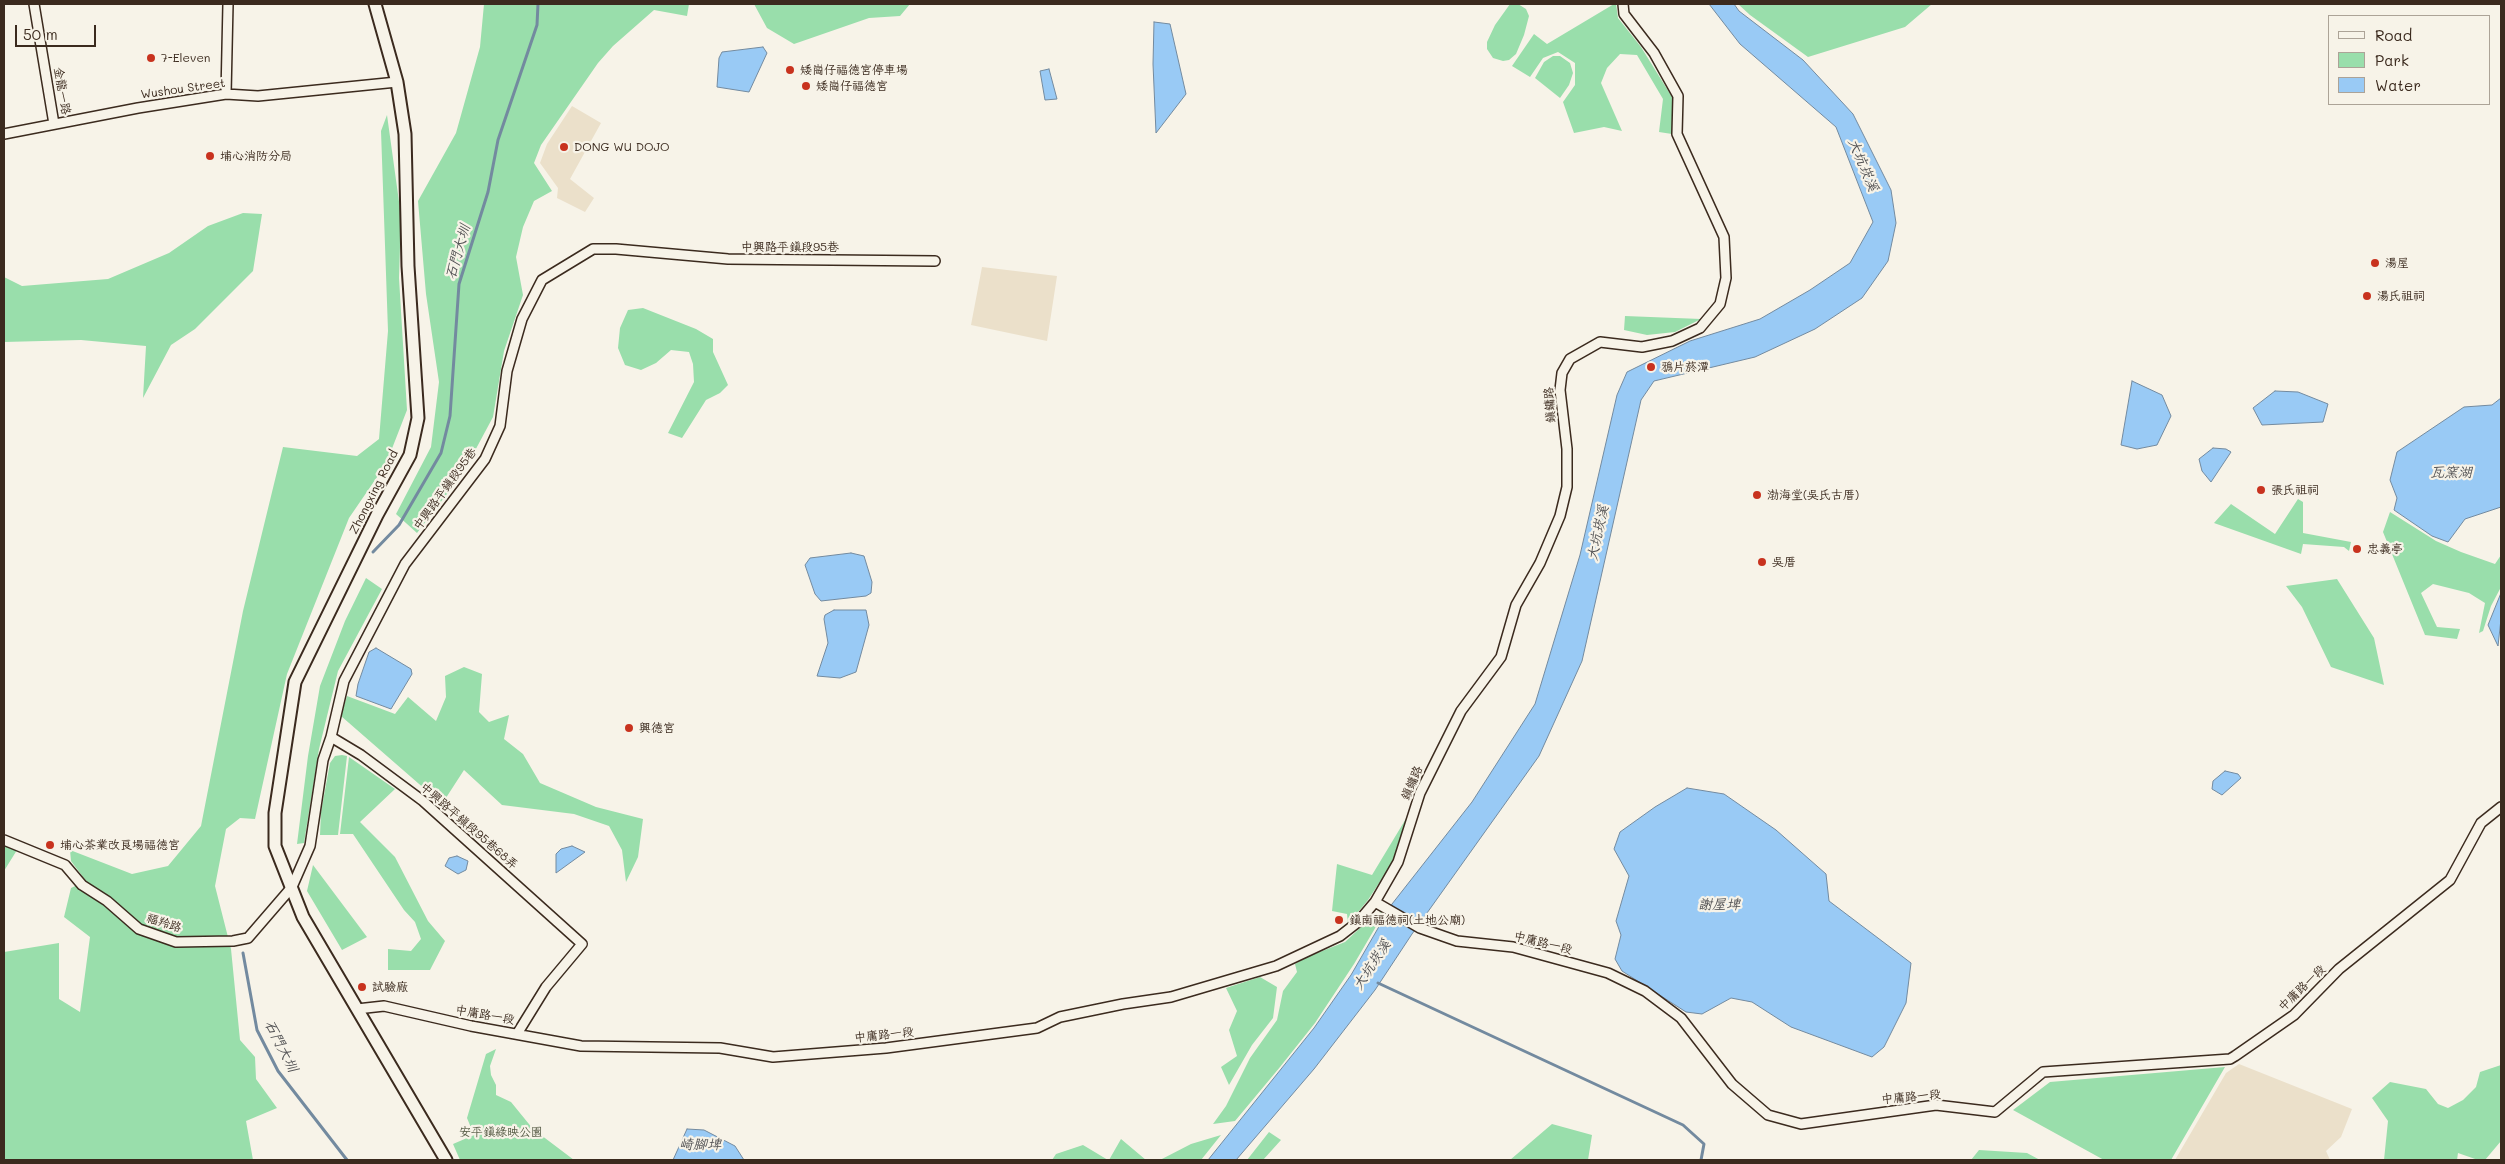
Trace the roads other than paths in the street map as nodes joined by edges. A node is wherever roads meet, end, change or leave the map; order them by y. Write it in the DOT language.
graph roads {
  1 [pos="34,4"];
  2 [pos="228,4"];
  3 [pos="375,4"];
  4 [pos="1623,4"];
  5 [pos="397,82"];
  6 [pos="226,94"];
  7 [pos="54,124"];
  8 [pos="4,134"];
  9 [pos="934,261"];
  10 [pos="331,737"];
  11 [pos="2501,807"];
  12 [pos="4,840"];
  13 [pos="292,887"];
  14 [pos="1375,902"];
  15 [pos="357,1009"];
  16 [pos="517,1034"];
  17 [pos="446,1160"];
  1 -- 7 [label="street, 金龍一路"];
  2 -- 6 [label="street"];
  3 -- 5 [label="street, Zhongxing Road"];
  4 -- 14 [label="street, 鎮鏞路"];
  5 -- 6 [label="street, Wushou Street"];
  5 -- 13 [label="street, Zhongxing Road"];
  6 -- 7 [label="street, Wushou Street"];
  7 -- 8 [label="street, Wushou Street"];
  9 -- 10 [label="street, 中興路平鎮段95巷"];
  10 -- 13 [label="street, 中興路平鎮段95巷"];
  10 -- 16 [label="street, 中興路平鎮段95巷68弄"];
  11 -- 14 [label="street, 中庸路一段"];
  12 -- 13 [label="street, 福羚路"];
  13 -- 15 [label="street, Zhongxing Road"];
  14 -- 16 [label="street, 中庸路一段"];
  15 -- 16 [label="street, 中庸路一段"];
  15 -- 17 [label="street, Zhongxing Road"];
}
